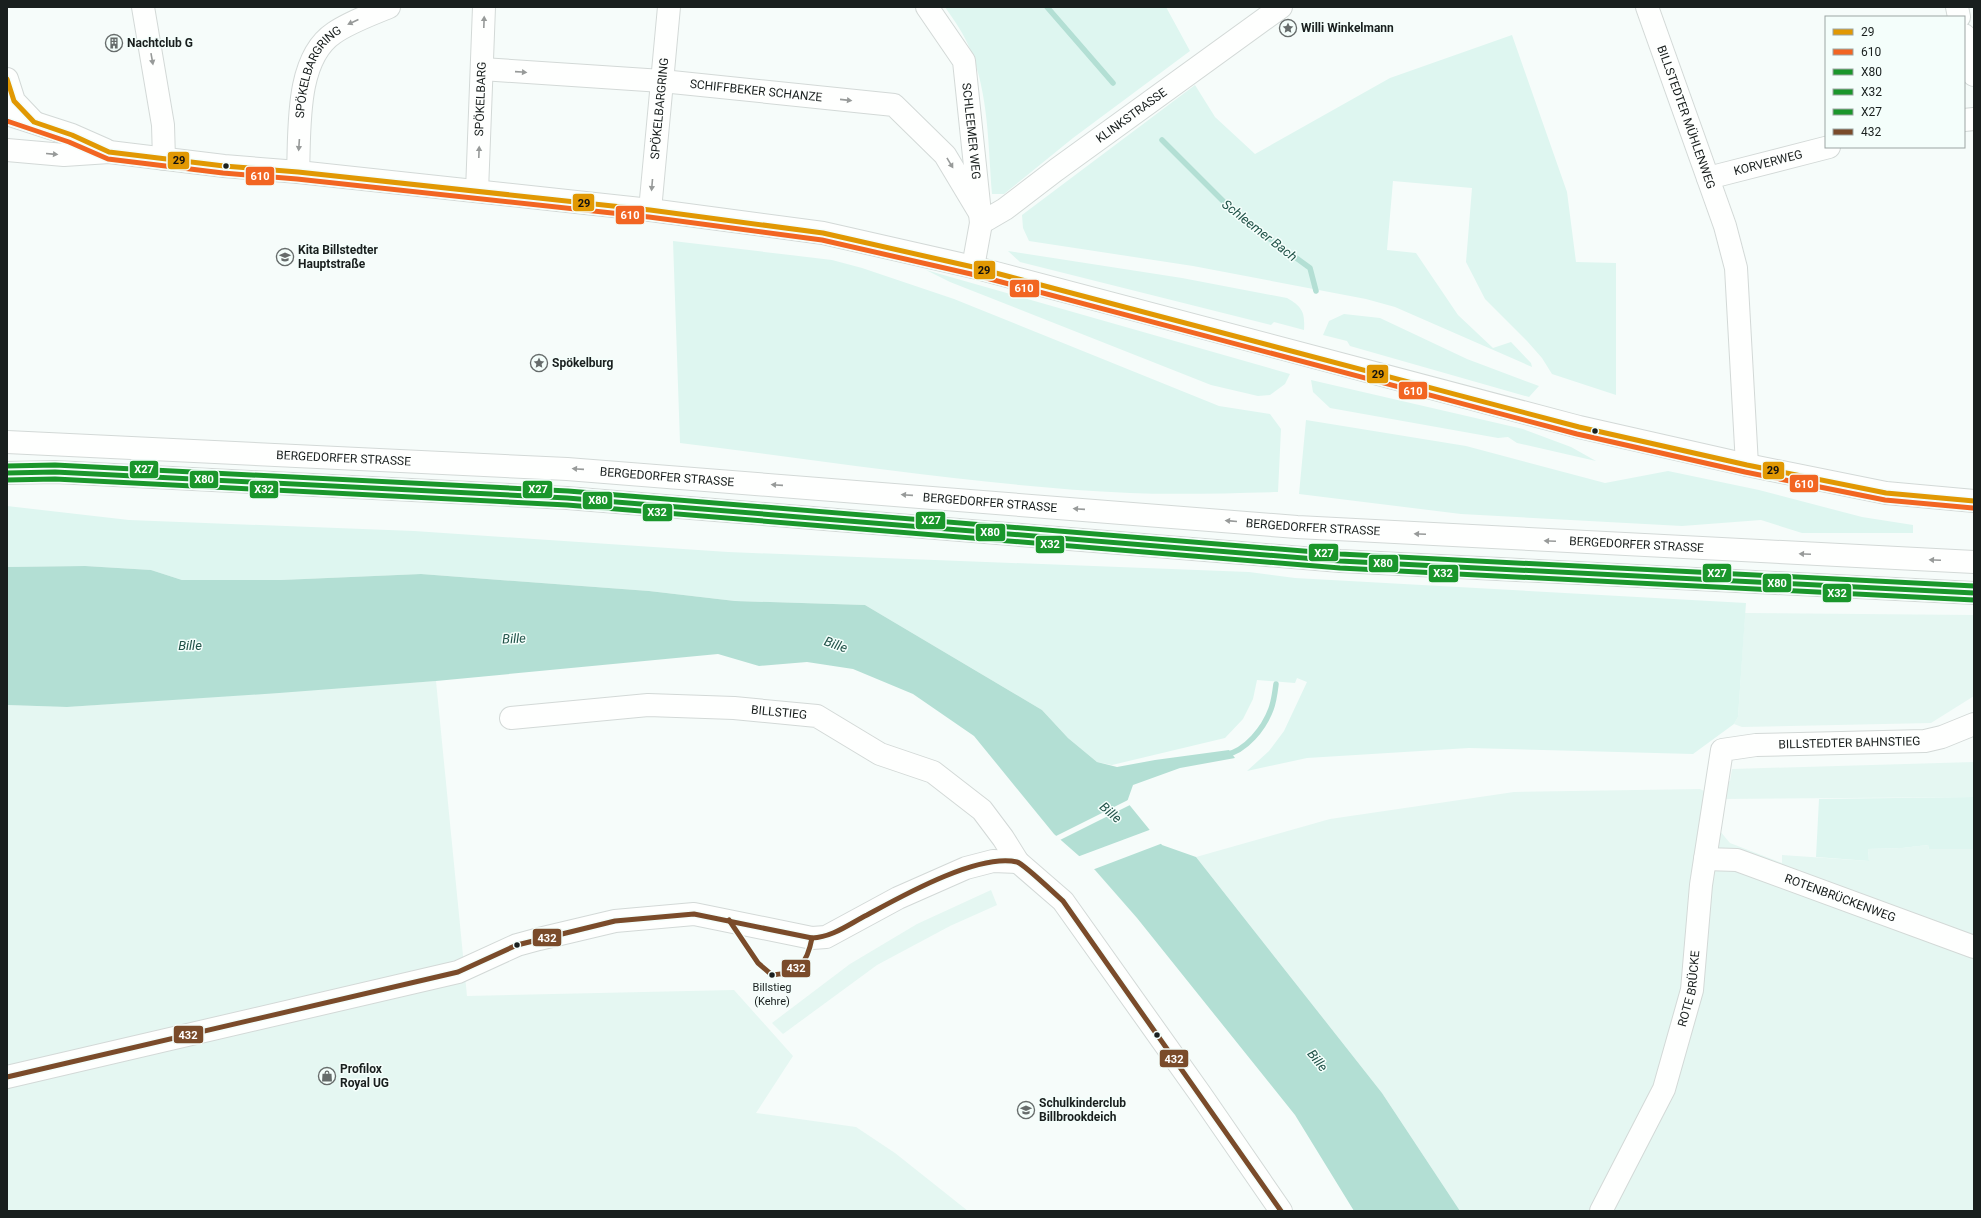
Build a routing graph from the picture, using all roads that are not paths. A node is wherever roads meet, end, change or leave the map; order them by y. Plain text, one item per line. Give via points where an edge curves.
1 (143, 7) edge
2 (389, 7) edge
3 (484, 7) edge
4 (669, 7) edge
5 (927, 7) edge
6 (1647, 7) edge
7 (1278, 8) edge
8 (1965, 39) edge
9 (482, 69) junction
10 (1974, 75) edge
11 (7, 79) edge
12 (662, 81) junction
13 (7, 114) edge
14 (34, 122) junction
15 (9, 148) edge
16 (1825, 148) edge
17 (109, 152) junction
18 (164, 159) junction
19 (298, 172) junction
20 (1708, 178) junction
21 (477, 191) junction
22 (650, 210) junction
23 (980, 216) junction
24 (973, 267) junction
25 (7, 442) edge
26 (1747, 465) junction
27 (7, 472) edge
28 (1974, 501) edge
29 (1974, 562) edge
30 (1974, 594) edge
31 (511, 718) dead end
32 (1974, 724) edge
33 (1722, 750) joint
34 (1705, 859) junction
35 (1018, 862) junction
36 (1974, 947) edge
37 (7, 1077) edge
38 (1281, 1211) edge
39 (1601, 1211) edge

1 -> 18 main road via 163,125
2 -> 19 main road, SPÖKELBARGRING via 349,24 332,34 318,47 303,82
9 -> 3 main road, SPÖKELBARG
4 - 12 main road, SPÖKELBARGRING
5 - 23 main road, SCHLEEMER WEG via 964,62
6 - 20 main road, BILLSTEDTER MÜHLENWEG
7 - 23 main road, KLINKSTRASSE via 1005,209
8 - 10 main road
9 -> 12 main road, SCHIFFBEKER SCHANZE
21 -> 9 main road, SPÖKELBARG
11 - 14 main road via 14,101
12 -> 22 main road, SPÖKELBARGRING
12 -> 23 main road, SCHIFFBEKER SCHANZE via 894,105 945,155
13 - 14 main road
14 - 17 main road via 72,135
15 -> 17 main road via 64,155
16 - 20 main road, KORVERWEG
17 - 18 main road
18 - 19 main road
19 - 21 main road
20 - 26 main road, BILLSTEDTER MÜHLENWEG via 1725,226 1738,277
21 - 22 main road
22 - 24 main road via 823,233
23 - 24 main road, SCHLEEMER WEG
24 - 26 main road via 1579,427
29 -> 25 main road, BERGEDORFER STRASSE via 1297,527 567,468
26 - 28 main road via 1886,493
27 - 30 main road via 55,472 567,498 1340,561
31 - 35 main road, BILLSTIEG via 648,705 734,708 817,716 880,754 934,772 982,810
32 - 33 main road, BILLSTEDTER BAHNSTIEG via 1925,741 1756,745
33 - 34 main road, ROTE BRÜCKE
34 - 36 main road, ROTENBRÜCKENWEG via 1737,860
34 - 39 main road, ROTE BRÜCKE via 1692,990 1664,1089
35 - 37 main road via 993,861 966,868 898,898 826,937 812,938 694,914 615,921 517,946 458,972
35 - 38 main road, BILLSTIEG via 1064,901

